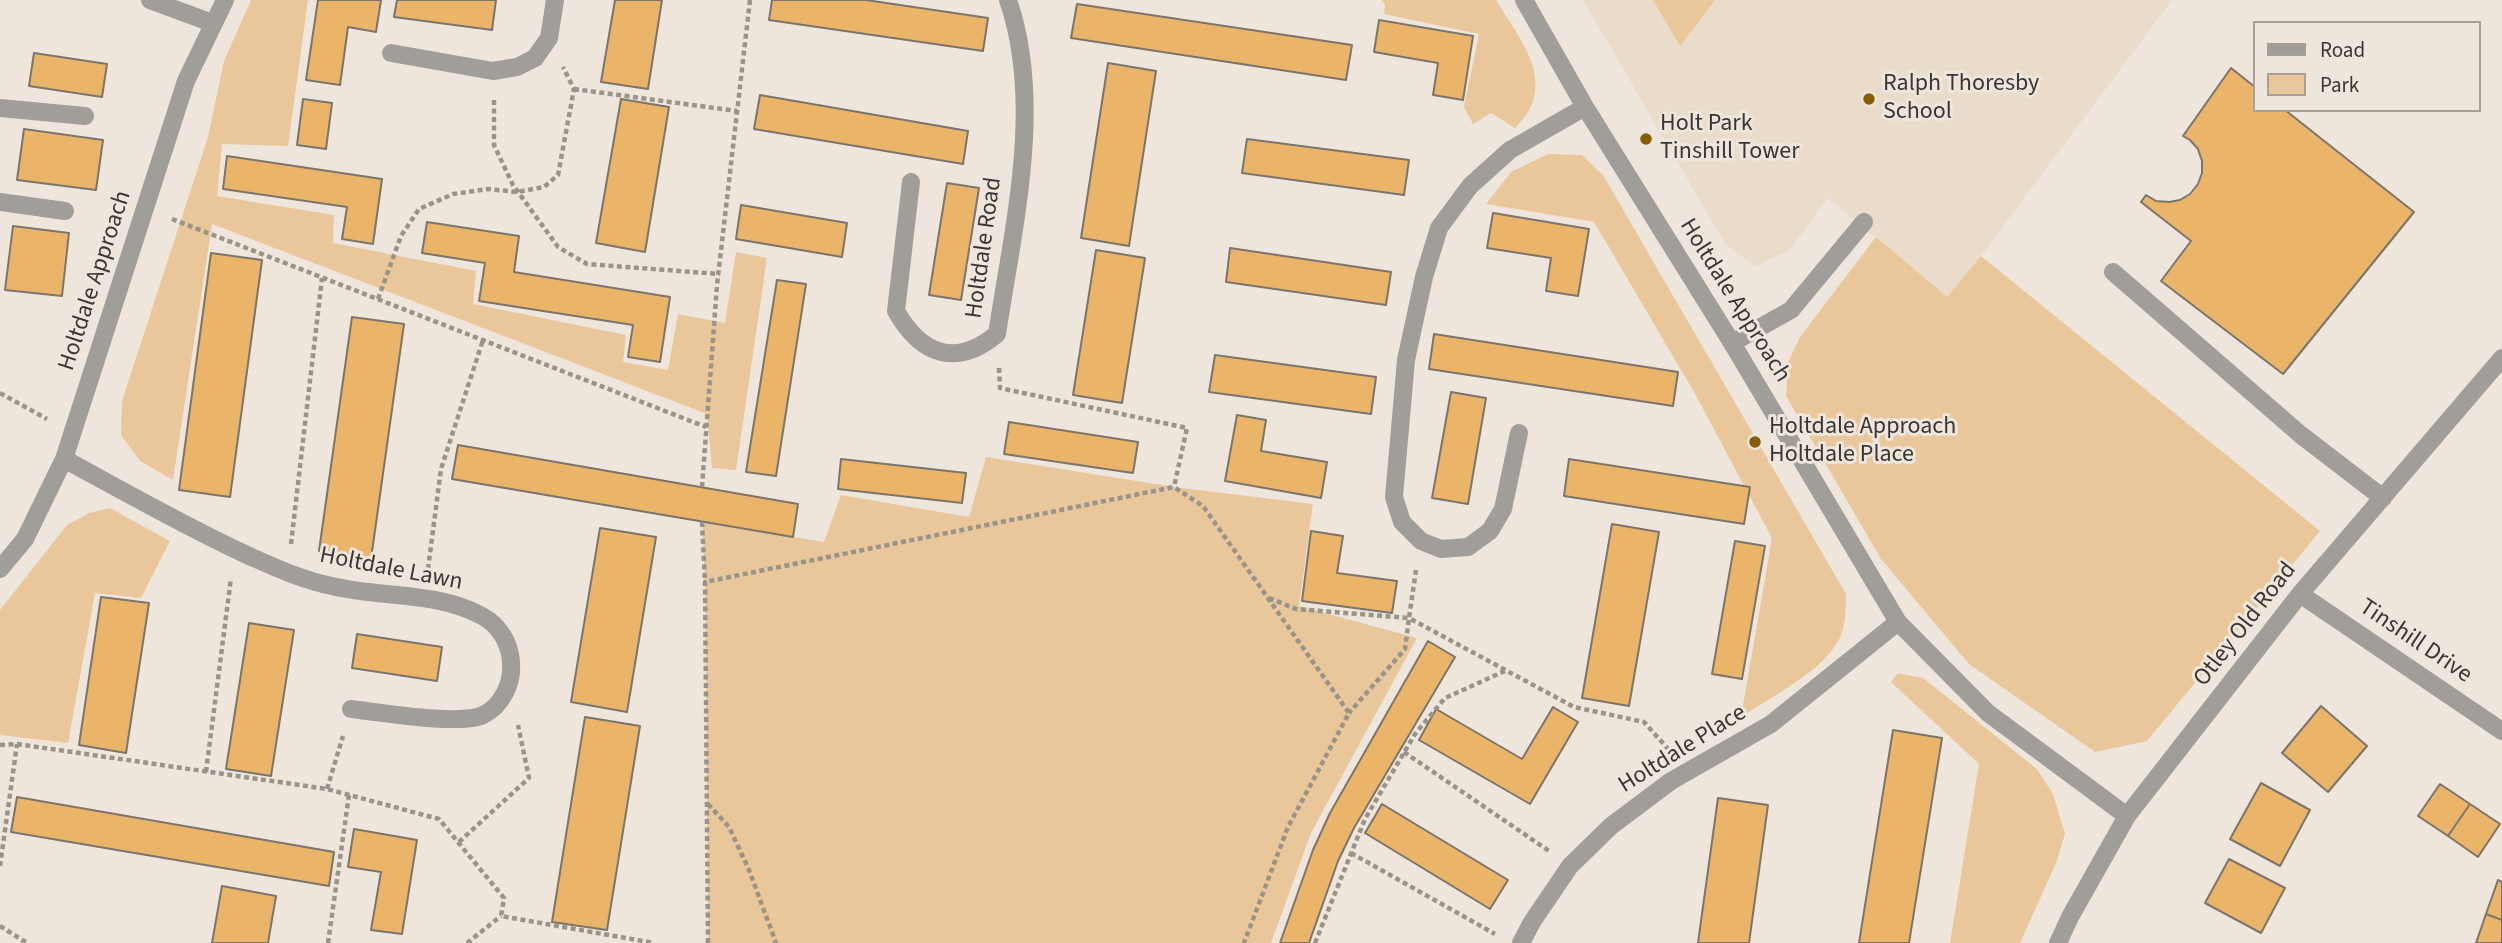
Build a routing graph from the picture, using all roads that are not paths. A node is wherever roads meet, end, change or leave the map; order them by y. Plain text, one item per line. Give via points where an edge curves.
1 (150, 0) edge
2 (225, 0) edge
3 (555, 0) edge
4 (1008, 0) edge
5 (1524, 0) edge
6 (212, 23) junction
7 (391, 53) dead end
8 (1585, 107) junction
9 (0, 108) edge
10 (85, 116) dead end
11 (911, 182) dead end
12 (0, 202) edge
13 (65, 211) dead end
14 (1864, 222) dead end
15 (2113, 272) dead end
16 (1732, 343) junction
17 (2502, 358) edge
18 (1519, 433) dead end
19 (64, 459) junction
20 (2383, 498) junction
21 (0, 569) edge
22 (2301, 594) junction
23 (1898, 622) junction
24 (351, 709) road end
25 (2502, 731) edge
26 (2127, 816) junction
27 (1521, 943) edge
28 (2058, 943) edge

1 - 6 street
2 - 6 street, Holtdale Approach
3 - 7 street via 549,38 535,58 517,67 493,71
4 - 11 street, Holtdale Road via 1025,78 1021,174 997,334 982,346 957,354 934,351 914,338 896,311
5 - 8 street, Holtdale Approach
6 - 19 street, Holtdale Approach via 186,81
8 - 16 street, Holtdale Approach
8 - 18 street via 1510,150 1470,186 1439,228 1406,360 1394,497 1402,522 1420,541 1441,549 1468,547 1490,531 1503,509
9 - 10 street
12 - 13 street
14 - 16 street via 1791,310
15 - 20 street via 2301,435
16 - 23 street, Holtdale Approach
17 - 20 street, Otley Old Road
19 - 21 street, Holtdale Approach via 25,539
19 - 24 street, Holtdale Lawn via 209,538 288,572 331,586 459,604 485,617 505,637 512,662 510,685 483,716 460,720
20 - 22 street, Otley Old Road
22 - 25 street, Tinshill Drive
22 - 26 street, Otley Old Road
23 - 26 street, Holtdale Approach via 1988,713
23 - 27 street, Holtdale Place via 1772,724 1671,781 1611,826 1570,866
26 - 28 street, Otley Old Road

